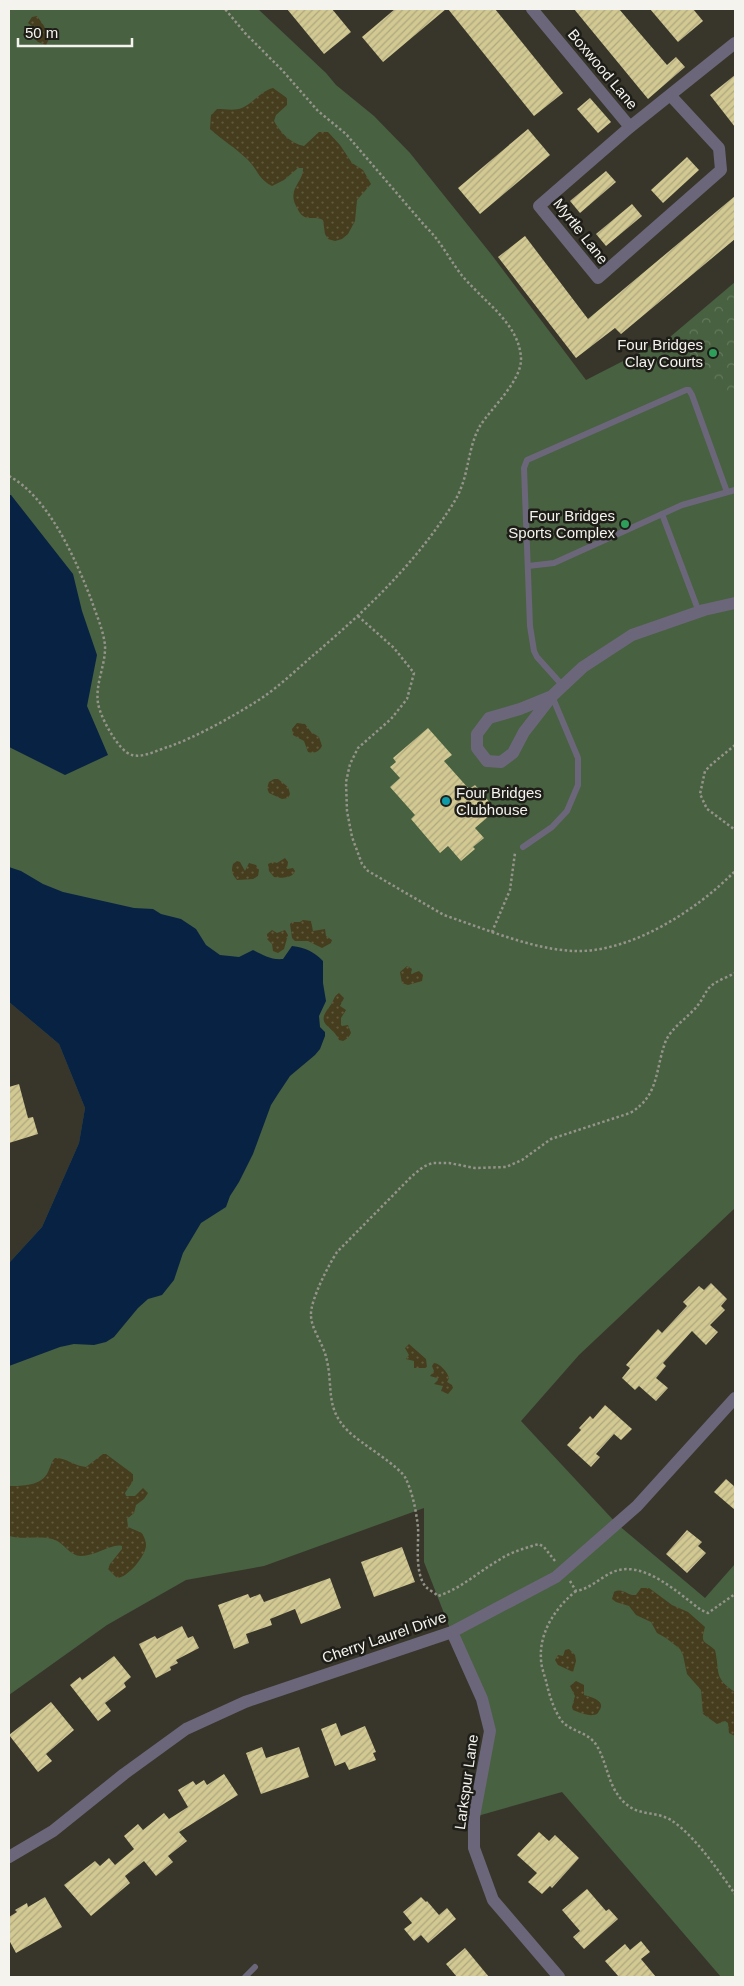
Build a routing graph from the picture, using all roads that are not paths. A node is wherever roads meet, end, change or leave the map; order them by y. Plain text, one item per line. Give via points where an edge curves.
1 (532, 9) edge
2 (735, 43) edge
3 (670, 95) junction
4 (630, 128) junction
5 (735, 490) edge
6 (727, 492) junction
7 (662, 514) junction
8 (528, 566) junction
9 (735, 603) edge
10 (700, 612) junction
11 (562, 686) junction
12 (552, 696) junction
13 (523, 847) road end
14 (735, 1398) edge
15 (452, 1632) junction
16 (9, 1857) edge
17 (255, 1967) dead end
18 (244, 1977) edge
19 (559, 1977) edge

1 - 4 street, Boxwood Lane
2 - 3 street, Myrtle Lane
3 - 4 street, Myrtle Lane
3 - 4 street, Myrtle Lane via 719,148 721,170 598,278 539,206
5 - 6 lane
6 - 7 lane
6 - 8 lane via 692,395 686,390 527,460 524,468
7 - 8 lane via 554,563
7 - 10 lane
8 - 11 lane via 534,651
9 - 10 street
10 - 11 street via 632,635 583,667
11 - 12 street
12 - 12 street via 524,732 513,753 501,762 487,761 476,748 477,734 489,718
12 - 13 lane via 578,758 578,785 567,811 552,827
14 - 15 street, Cherry Laurel Drive via 637,1506 563,1572
15 - 16 street, Cherry Laurel Drive via 245,1702 186,1729 53,1831
15 - 19 street, Larkspur Lane via 482,1699 490,1731 474,1817 474,1848 493,1900
17 - 18 lane

